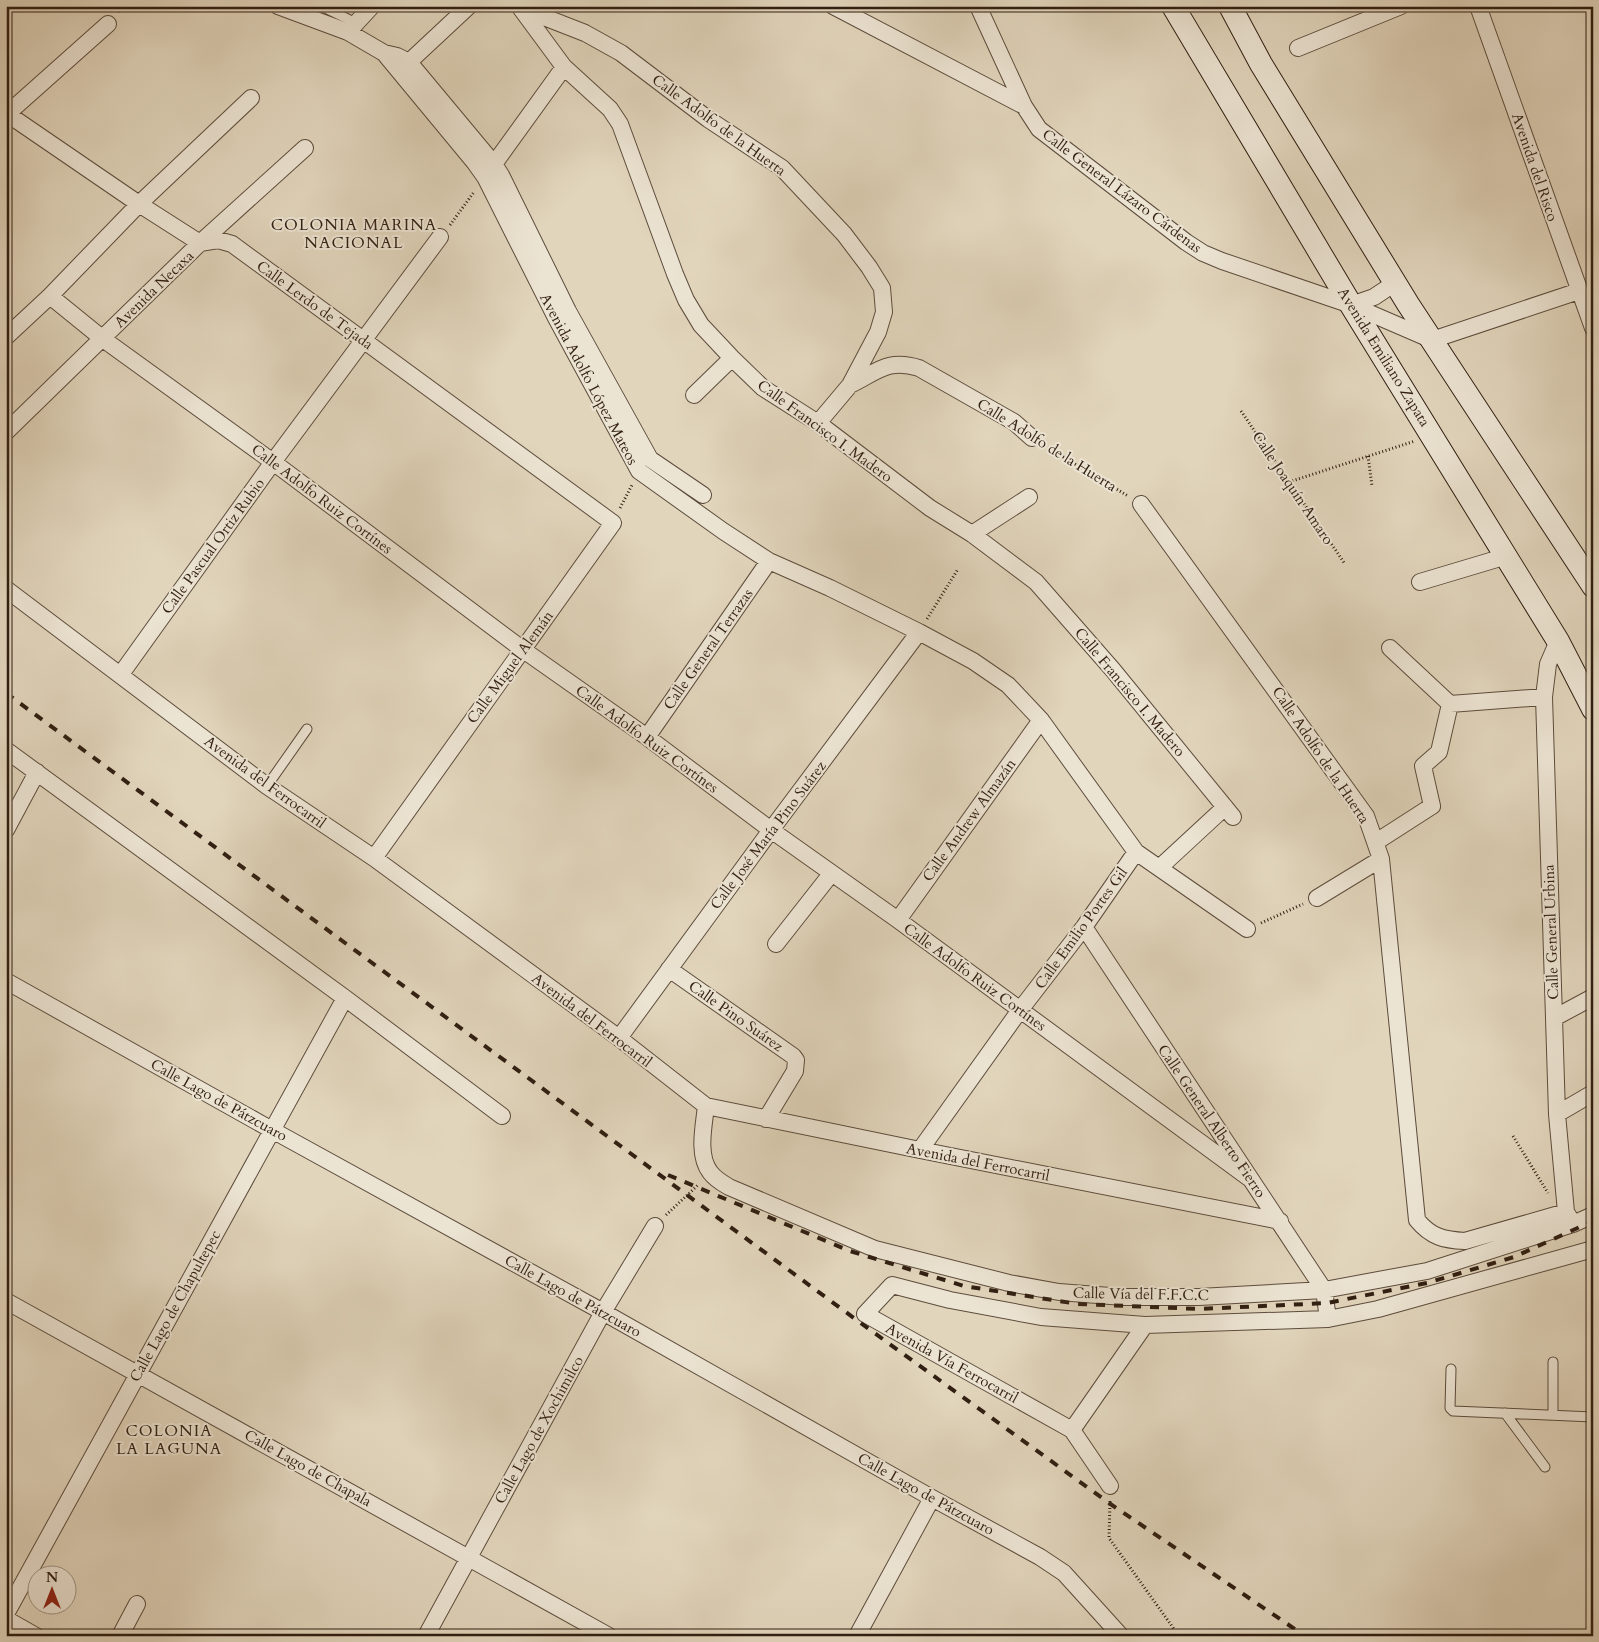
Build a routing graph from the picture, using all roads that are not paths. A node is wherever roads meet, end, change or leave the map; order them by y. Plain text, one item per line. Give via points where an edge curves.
1 (278, 6) edge
2 (321, 6) edge
3 (372, 6) edge
4 (469, 6) edge
5 (547, 6) edge
6 (833, 6) edge
7 (978, 6) edge
8 (1173, 6) edge
9 (1230, 6) edge
10 (1401, 6) edge
11 (1478, 6) edge
12 (520, 7) edge
13 (108, 24) dead end
14 (352, 27) junction
15 (1298, 48) dead end
16 (384, 53) junction
17 (408, 62) junction
18 (564, 66) junction
19 (692, 96) dead end
20 (252, 98) dead end
21 (1024, 106) junction
22 (7, 113) edge
23 (305, 148) dead end
24 (490, 171) junction
25 (139, 204) junction
26 (440, 237) road end
27 (200, 243) junction
28 (1395, 283) junction
29 (1579, 290) junction
30 (50, 296) junction
31 (1351, 305) junction
32 (1593, 328) edge
33 (6, 337) edge
34 (103, 339) junction
35 (362, 340) junction
36 (1432, 340) junction
37 (732, 358) junction
38 (850, 385) junction
39 (694, 395) dead end
40 (818, 423) junction
41 (6, 432) edge
42 (1032, 438) road end
43 (273, 462) junction
44 (703, 495) dead end
45 (1029, 498) dead end
46 (1140, 504) road end
47 (613, 523) joint
48 (972, 534) junction
49 (1507, 556) junction
50 (769, 561) junction
51 (1420, 582) dead end
52 (1593, 586) edge
53 (6, 589) edge
54 (919, 632) junction
55 (1558, 641) junction
56 (1390, 648) dead end
57 (522, 649) junction
58 (121, 674) junction
59 (1544, 697) junction
60 (1450, 704) junction
61 (1593, 709) edge
62 (1041, 720) junction
63 (307, 729) dead end
64 (646, 737) junction
65 (6, 750) edge
66 (37, 772) junction
67 (267, 786) junction
68 (6, 830) edge
69 (771, 830) junction
70 (1376, 842) junction
71 (1136, 852) junction
72 (374, 858) junction
73 (1381, 859) junction
74 (1159, 868) junction
75 (831, 874) junction
76 (1317, 898) road end
77 (898, 920) junction
78 (1084, 927) junction
79 (1247, 929) road end
80 (776, 944) dead end
81 (669, 969) junction
82 (6, 981) edge
83 (1593, 997) edge
84 (345, 998) junction
85 (1020, 1010) junction
86 (1554, 1018) junction
87 (619, 1038) junction
88 (1593, 1093) edge
89 (706, 1106) junction
90 (1557, 1114) junction
91 (502, 1116) dead end
92 (766, 1119) junction
93 (272, 1130) junction
94 (920, 1150) junction
95 (1249, 1178) junction
96 (1593, 1215) edge
97 (1567, 1216) junction
98 (1280, 1221) junction
99 (655, 1226) road end
100 (1593, 1249) edge
101 (892, 1285) joint
102 (1324, 1290) junction
103 (6, 1301) edge
104 (603, 1312) junction
105 (1328, 1319) junction
106 (1145, 1325) junction
107 (1553, 1362) dead end
108 (1451, 1369) dead end
109 (138, 1374) junction
110 (1505, 1413) junction
111 (1553, 1415) junction
112 (1593, 1417) edge
113 (1072, 1430) junction
114 (1545, 1466) dead end
115 (1110, 1486) road end
116 (932, 1498) junction
117 (469, 1557) junction
118 (137, 1604) dead end
119 (6, 1614) edge
120 (6, 1619) edge
121 (36, 1636) edge
122 (120, 1636) edge
123 (426, 1636) edge
124 (609, 1636) edge
125 (857, 1636) edge
126 (1121, 1636) edge

1 - 14 street, Avenida Adolfo López Mateos
2 - 14 lane
3 - 14 street
4 - 17 street
5 - 19 street via 587,24
6 - 21 street, Calle General Lázaro Cárdenas
7 - 21 street
8 - 31 main road, Avenida Emiliano Zapata
9 - 28 main road via 1261,64
10 - 15 street
11 - 29 street, Avenida del Risco
12 - 18 street, Calle Francisco I. Madero
12 - 38 street, Calle Adolfo de la Huerta via 585,33 621,53 708,119 782,168 844,234 882,288 884,312 878,332
13 - 22 street
14 - 16 street, Avenida Adolfo López Mateos
16 - 17 street
16 - 24 street, Avenida Adolfo López Mateos
17 - 24 street
18 - 24 street
18 - 37 street, Calle Francisco I. Madero via 610,109 620,124 686,300 701,325
20 - 25 street
21 - 31 street, Calle General Lázaro Cárdenas via 1039,129 1203,253
22 - 25 street
23 - 27 street, Avenida Necaxa
24 - 44 street via 650,459
24 - 50 street, Avenida Adolfo López Mateos via 556,318 639,471
25 - 27 street
25 - 30 street
26 - 35 street, Calle Pascual Ortiz Rubio
27 - 34 street, Avenida Necaxa
27 - 35 street, Calle Lerdo de Tejada via 218,240 232,244
28 - 31 street via 1374,297
28 - 36 main road
29 - 32 street, Avenida del Risco
29 - 36 street
30 - 33 street
30 - 34 street, Calle Adolfo Ruiz Cortínes
31 - 36 street, Calle General Lázaro Cárdenas
31 - 49 main road, Avenida Emiliano Zapata
34 - 41 street, Avenida Necaxa
34 - 43 street, Calle Adolfo Ruiz Cortínes
35 - 43 street, Calle Pascual Ortiz Rubio
35 - 47 street, Calle Lerdo de Tejada
36 - 52 main road
37 - 39 street
37 - 40 street, Calle Francisco I. Madero via 763,388
38 - 40 street
38 - 42 street, Calle Adolfo de la Huerta via 886,366 908,364 1014,422
40 - 48 street, Calle Francisco I. Madero via 930,508
43 - 57 street, Calle Adolfo Ruiz Cortínes
43 - 58 street, Calle Pascual Ortiz Rubio
45 - 48 street
46 - 70 street, Calle Adolfo de la Huerta via 1366,816
47 - 57 street, Calle Miguel Alemán
48 - 74 street, Calle Francisco I. Madero via 1036,582 1229,812
49 - 51 street
49 - 55 main road, Avenida Emiliano Zapata
50 - 54 street, Avenida Adolfo López Mateos
50 - 64 street, Calle General Terrazas
53 - 58 street, Avenida del Ferrocarril
54 - 62 street, Avenida Adolfo López Mateos via 1008,684
54 - 69 street, Calle José María Pino Suárez
55 - 59 street, Calle General Urbina via 1548,664
55 - 61 main road, Avenida Emiliano Zapata
56 - 60 street
57 - 64 street, Calle Adolfo Ruiz Cortínes
57 - 72 street, Calle Miguel Alemán
58 - 67 street, Avenida del Ferrocarril
59 - 60 street
59 - 86 street, Calle General Urbina
60 - 70 street via 1439,752 1423,766 1432,806
62 - 71 street, Avenida Adolfo López Mateos
62 - 77 street, Calle Andrew Almazán
63 - 67 lane
64 - 69 street, Calle Adolfo Ruiz Cortínes
65 - 66 street
66 - 68 street
66 - 84 street
67 - 72 street, Avenida del Ferrocarril
69 - 75 street, Calle Adolfo Ruiz Cortínes
69 - 81 street, Calle José María Pino Suárez
70 - 73 street, Calle Adolfo de la Huerta
71 - 74 street, Avenida Adolfo López Mateos
71 - 78 street, Calle Emilio Portes Gil
72 - 87 street, Avenida del Ferrocarril
73 - 76 street
73 - 97 street, Calle Adolfo de la Huerta via 1417,1220 1438,1237 1465,1241
74 - 79 street, Avenida Adolfo López Mateos
75 - 77 street, Calle Adolfo Ruiz Cortínes
75 - 80 street
77 - 85 street, Calle Adolfo Ruiz Cortínes
78 - 85 street, Calle Emilio Portes Gil
78 - 95 street, Calle General Alberto Fierro
81 - 87 street, Calle José María Pino Suárez
81 - 92 street, Calle Pino Suárez via 796,1060 795,1071
82 - 93 street, Calle Lago de Pátzcuaro
83 - 86 street
84 - 91 street
84 - 93 street, Calle Lago de Chapultepec
85 - 94 street, Calle Emilio Portes Gil
85 - 95 street, Calle Adolfo Ruiz Cortínes
86 - 90 street, Calle General Urbina
87 - 89 street, Avenida del Ferrocarril
88 - 90 street
89 - 92 street, Avenida del Ferrocarril
89 - 102 street, Calle Vía del F.F.C.C via 703,1156 710,1173 729,1187 875,1249 1009,1283 1059,1292 1123,1297 1198,1297
90 - 97 street, Calle General Urbina
92 - 94 street, Avenida del Ferrocarril
93 - 104 street, Calle Lago de Pátzcuaro
93 - 109 street, Calle Lago de Chapultepec
94 - 98 street, Avenida del Ferrocarril
95 - 98 street, Calle General Alberto Fierro
96 - 97 street, Calle Vía del F.F.C.C
97 - 102 street, Calle Vía del F.F.C.C via 1427,1271
98 - 102 street, Calle General Alberto Fierro
99 - 104 street, Calle Lago de Xochimilco
100 - 105 street, Calle Vía del F.F.C.C via 1378,1309
101 - 106 street, Calle Vía del F.F.C.C via 1041,1317
101 - 113 street, Avenida Vía Ferrocarril via 866,1314
102 - 105 street, Calle General Alberto Fierro
103 - 109 street, Calle Lago de Chapala
104 - 116 street, Calle Lago de Pátzcuaro
104 - 117 street, Calle Lago de Xochimilco
105 - 106 street, Calle Vía del F.F.C.C
106 - 113 street
107 - 111 lane
108 - 110 lane via 1450,1408 1453,1411
109 - 117 street, Calle Lago de Chapala
109 - 119 street, Calle Lago de Chapultepec
110 - 111 lane
110 - 114 lane
111 - 112 lane
113 - 115 street
116 - 125 street
116 - 126 street, Calle Lago de Pátzcuaro via 1064,1573
117 - 123 street, Calle Lago de Xochimilco
117 - 124 street, Calle Lago de Chapala
118 - 122 street
120 - 121 street

